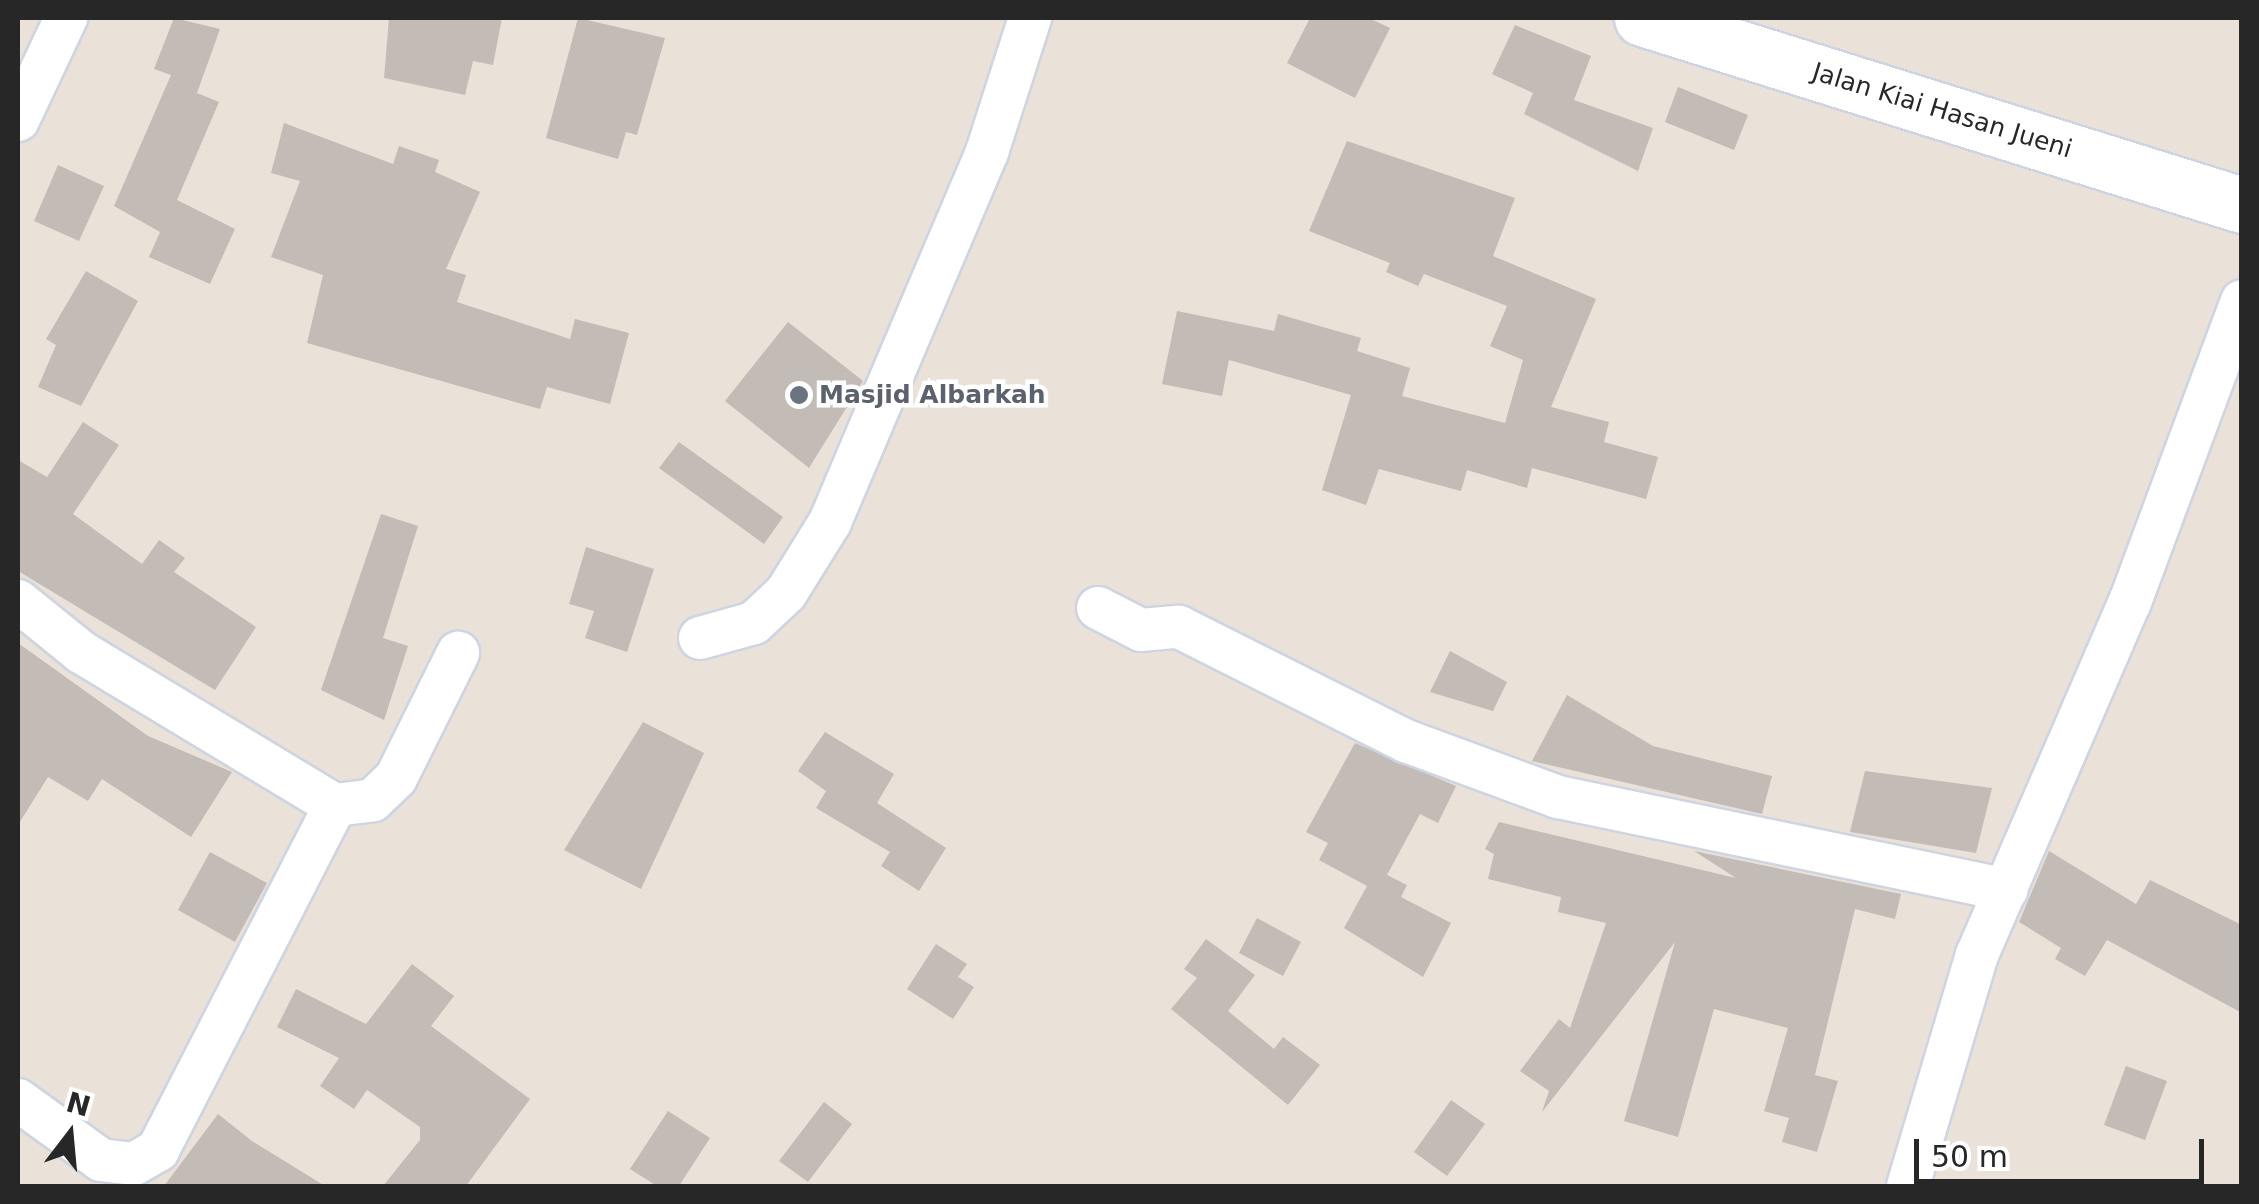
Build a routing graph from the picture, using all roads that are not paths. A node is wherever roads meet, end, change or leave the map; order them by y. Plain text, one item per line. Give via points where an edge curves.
1 (66, 18) edge
2 (1030, 18) edge
3 (1642, 18) edge
4 (18, 120) edge
5 (2242, 205) edge
6 (2242, 301) edge
7 (18, 601) edge
8 (1098, 608) dead end
9 (700, 638) dead end
10 (458, 653) dead end
11 (335, 805) junction
12 (2006, 890) junction
13 (18, 1100) edge
14 (1908, 1186) edge

1 - 4 street
2 - 9 street via 986,152 830,522 786,592 754,623
3 - 5 street, Jalan Kiai Hasan Jueni
6 - 12 street via 2144,567
7 - 11 street via 81,652
8 - 12 street via 1140,630 1179,627 1406,741 1558,797
10 - 11 street via 396,778 373,800
11 - 13 street via 158,1150 134,1164 101,1160
12 - 14 street via 1960,1001

